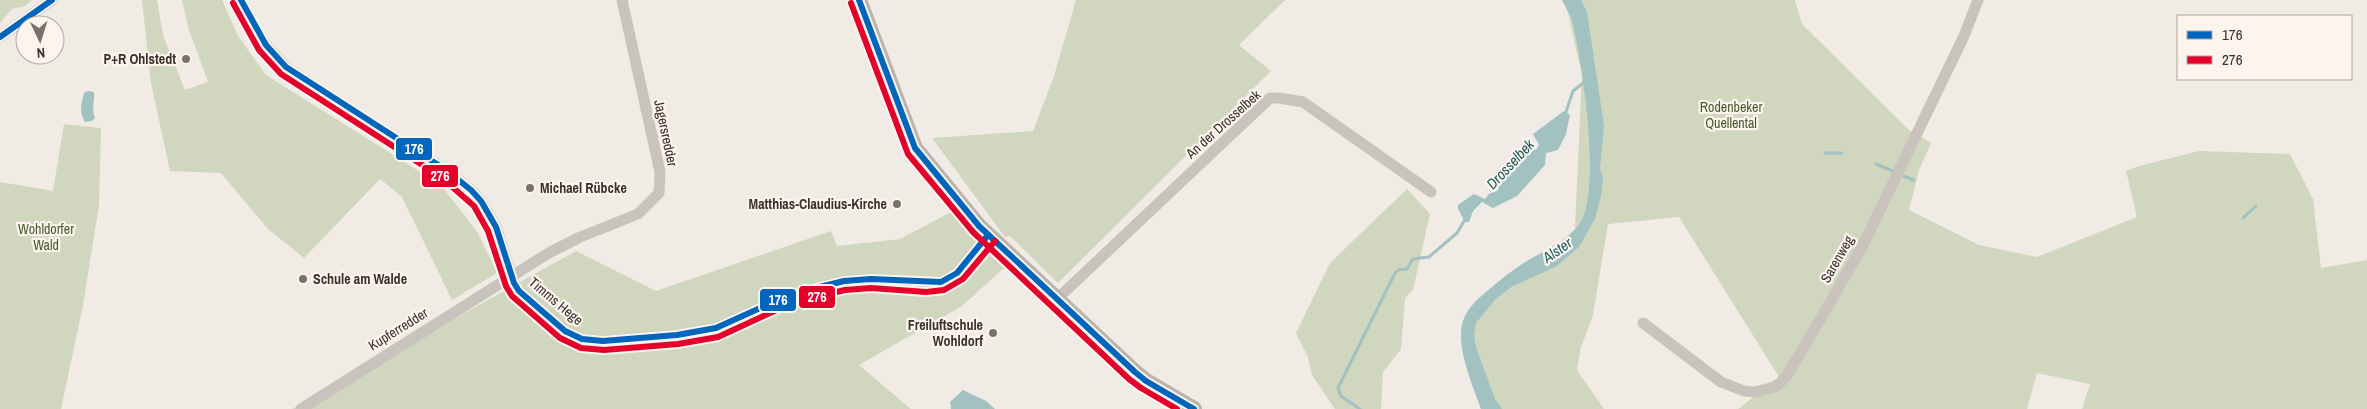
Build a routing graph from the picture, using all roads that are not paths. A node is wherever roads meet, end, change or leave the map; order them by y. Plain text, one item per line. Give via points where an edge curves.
1 (52, 0) edge
2 (241, 0) edge
3 (622, 0) edge
4 (859, 0) edge
5 (1978, 0) edge
6 (0, 37) edge
7 (1430, 192) dead end
8 (988, 235) junction
9 (511, 275) junction
10 (1057, 299) junction
11 (1643, 323) dead end
12 (1186, 407) edge
13 (301, 409) edge

1 - 6 street
2 - 9 street, Timms Hege via 266,46 286,67 446,170 471,190 496,228
3 - 9 street, Jagersredder via 660,172 659,193 638,214 578,238
4 - 8 street via 915,148
5 - 11 street, Sarenweg via 1964,36 1862,247 1787,375 1774,387 1744,391 1721,382
7 - 10 street, An der Drosselbek via 1303,102 1270,98
8 - 9 street, Timms Hege via 957,273 941,282 844,281 791,294 706,331 618,340 592,341 573,336 525,298
8 - 10 street
9 - 13 street, Kupferredder
10 - 12 street via 1135,372

